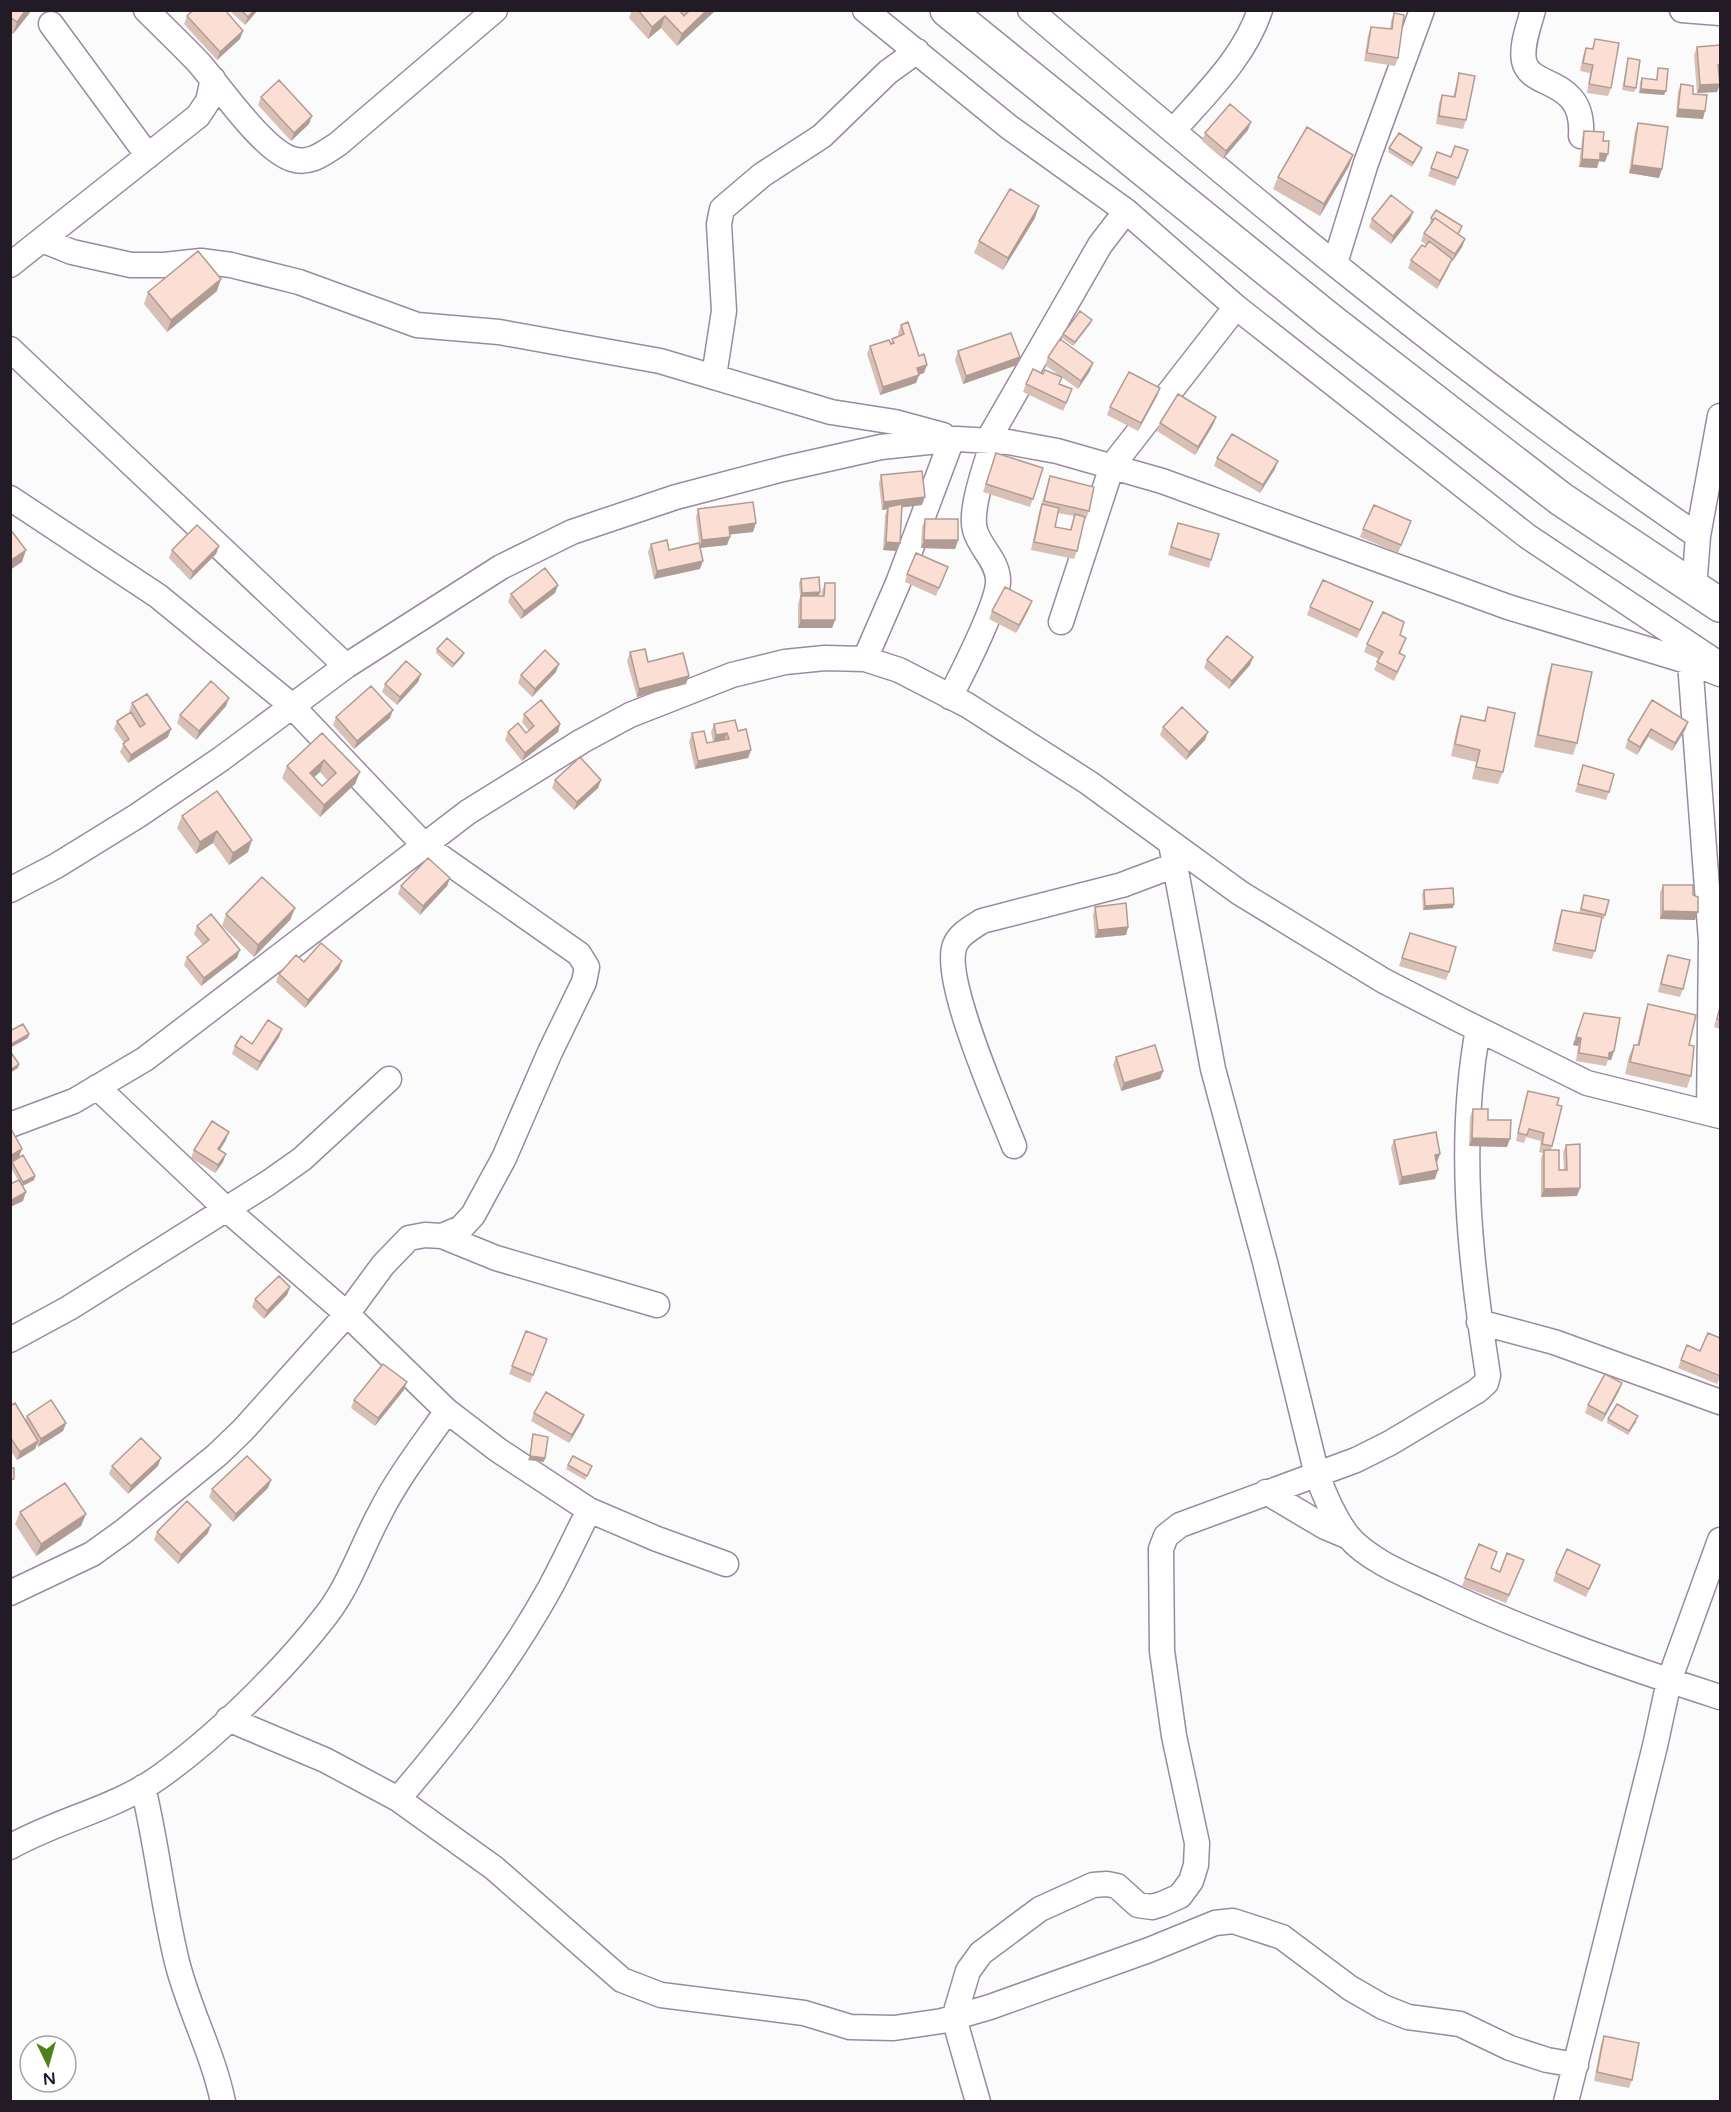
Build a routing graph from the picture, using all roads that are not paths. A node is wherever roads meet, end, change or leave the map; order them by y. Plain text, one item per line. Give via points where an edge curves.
1 (147, 10) edge
2 (495, 10) edge
3 (866, 10) edge
4 (947, 10) edge
5 (1030, 10) edge
6 (1260, 10) edge
7 (1422, 10) edge
8 (1533, 10) edge
9 (1682, 10) edge
10 (1720, 13) edge
11 (51, 24) dead end
12 (917, 51) junction
13 (213, 79) junction
14 (198, 116) junction
15 (246, 118) junction
16 (1174, 130) junction
17 (1581, 136) edge
18 (148, 156) junction
19 (1126, 211) junction
20 (42, 240) junction
21 (1335, 263) junction
22 (10, 265) edge
23 (1236, 307) junction
24 (10, 349) edge
25 (714, 376) junction
26 (1720, 416) edge
27 (954, 439) junction
28 (991, 441) junction
29 (1112, 466) junction
30 (10, 498) edge
31 (1698, 536) junction
32 (1707, 597) edge
33 (1061, 622) dead end
34 (865, 659) junction
35 (1690, 662) junction
36 (1720, 665) edge
37 (346, 666) junction
38 (1720, 674) edge
39 (950, 697) junction
40 (291, 705) junction
41 (425, 846) junction
42 (1173, 854) junction
43 (10, 890) edge
44 (1716, 942) edge
45 (1478, 1029) junction
46 (389, 1079) dead end
47 (97, 1087) junction
48 (1715, 1114) edge
49 (10, 1125) edge
50 (1014, 1146) dead end
51 (225, 1208) junction
52 (442, 1236) junction
53 (657, 1305) dead end
54 (347, 1314) junction
55 (1479, 1322) junction
56 (10, 1340) edge
57 (1720, 1402) edge
58 (447, 1411) junction
59 (1317, 1475) junction
60 (1266, 1492) junction
61 (590, 1510) junction
62 (1349, 1537) junction
63 (1720, 1540) edge
64 (726, 1564) dead end
65 (10, 1593) edge
66 (1669, 1681) junction
67 (1720, 1697) edge
68 (228, 1719) junction
69 (143, 1787) junction
70 (398, 1799) junction
71 (10, 1847) edge
72 (954, 2018) junction
73 (1576, 2065) junction
74 (223, 2102) edge
75 (978, 2102) edge
76 (1566, 2102) edge

1 - 13 street
2 - 15 street via 316,159 291,159 273,148
3 - 12 street
4 - 32 main road via 1331,321 1561,499
5 - 16 street
6 - 16 street via 1253,32 1234,62
7 - 21 street via 1366,163
8 - 17 street via 1524,62 1528,70 1569,94 1581,123
9 - 10 street
11 - 18 street
12 - 19 street via 1009,127
12 - 25 street via 888,72 822,136 762,175 722,209 719,224 724,296
13 - 14 street via 208,101
13 - 15 street
14 - 15 street via 226,111
14 - 18 street
16 - 21 street
18 - 20 street
19 - 23 street
19 - 28 street via 1100,245
20 - 22 street
20 - 25 street via 72,252 131,265 201,261 231,265 299,282 417,325 577,344
21 - 31 street via 1586,459
23 - 29 street
23 - 36 street via 1527,536
24 - 37 street
25 - 27 street via 831,412 895,422
26 - 31 street
27 - 28 street
27 - 34 street
27 - 37 street via 881,447 783,469 676,497 572,532 501,567
28 - 29 street via 1057,451
28 - 39 street via 974,520 979,540 996,566 998,589
29 - 33 street
29 - 35 street via 1508,607
30 - 40 street via 158,597
31 - 32 street
34 - 39 street via 899,670
34 - 41 street via 785,662 732,675 630,715 525,775
35 - 38 street
35 - 44 street
37 - 40 street
39 - 42 street via 1089,783
40 - 41 street
40 - 43 street via 137,816
41 - 47 street via 161,1047
41 - 52 street via 579,954 587,968 584,982 482,1201 461,1228
42 - 45 street via 1384,981
42 - 50 street via 1122,885 982,921 965,932 955,945 952,964 978,1058
42 - 59 street via 1213,1070
44 - 48 street
45 - 48 street via 1587,1083
45 - 55 street via 1467,1137
46 - 51 street via 302,1159
47 - 49 street via 74,1101
47 - 51 street
51 - 54 street
51 - 56 street via 69,1308
52 - 53 street via 496,1258
52 - 54 street via 409,1238 383,1265
54 - 58 street
54 - 65 street via 217,1455 92,1554
55 - 57 street via 1554,1342
55 - 59 street via 1486,1383 1390,1443
58 - 61 street via 498,1450
58 - 68 street via 381,1510 328,1613
59 - 60 street
59 - 62 street via 1330,1507
60 - 62 street
60 - 72 street via 1180,1525 1166,1536 1161,1549 1162,1651 1174,1736 1197,1843 1191,1881 1180,1896 1152,1907 1138,1905 1117,1886 1107,1884 1093,1885 1040,1909 981,1953 968,1971
61 - 64 street
61 - 70 street via 550,1588 502,1665 450,1739
62 - 66 street via 1410,1577 1506,1622
63 - 66 street
66 - 67 street
66 - 73 street
68 - 69 street
68 - 70 street via 324,1760
69 - 71 street
69 - 74 street via 177,1963 190,2007 210,2051
70 - 72 street via 494,1868 622,1980 661,1995 804,2013 850,2027 894,2028
72 - 73 street via 1215,1923 1233,1921 1282,1937 1350,1988 1383,2007 1408,2017 1460,2024 1510,2048
72 - 75 street
73 - 76 street

